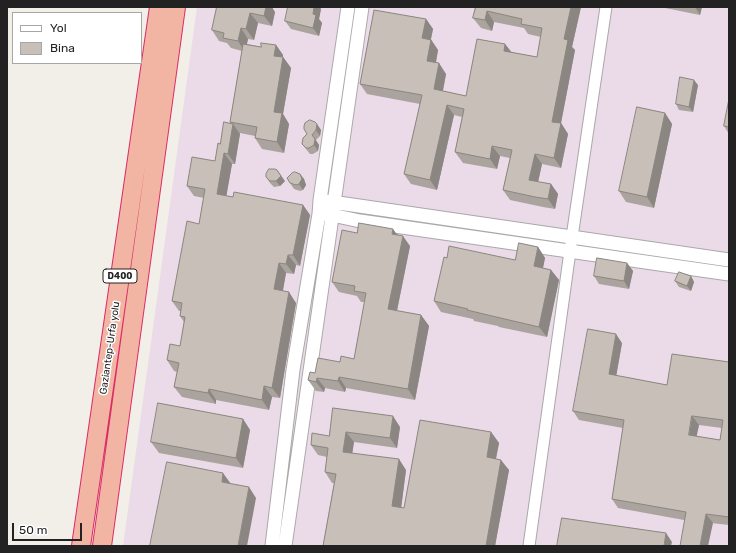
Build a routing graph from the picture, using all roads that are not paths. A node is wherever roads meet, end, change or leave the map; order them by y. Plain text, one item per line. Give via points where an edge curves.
1 (159, 7) edge
2 (176, 7) edge
3 (348, 7) edge
4 (362, 7) edge
5 (606, 7) edge
6 (320, 200) junction
7 (333, 209) junction
8 (319, 214) junction
9 (572, 237) junction
10 (571, 251) junction
11 (729, 260) edge
12 (729, 274) edge
13 (81, 546) edge
14 (102, 546) edge
15 (272, 546) edge
16 (285, 546) edge
17 (529, 546) edge

1 - 13 highway, Gaziantep-Urfa yolu / D400
2 - 14 highway, Gaziantep-Urfa yolu / D400
3 - 6 street
4 - 7 street
5 - 9 street
6 - 7 street
6 - 8 street
7 - 8 street
7 - 9 street
7 - 10 street via 360,221
7 - 16 street
8 - 15 street via 293,370
9 - 10 street
9 - 11 street
10 - 12 street
10 - 17 street

